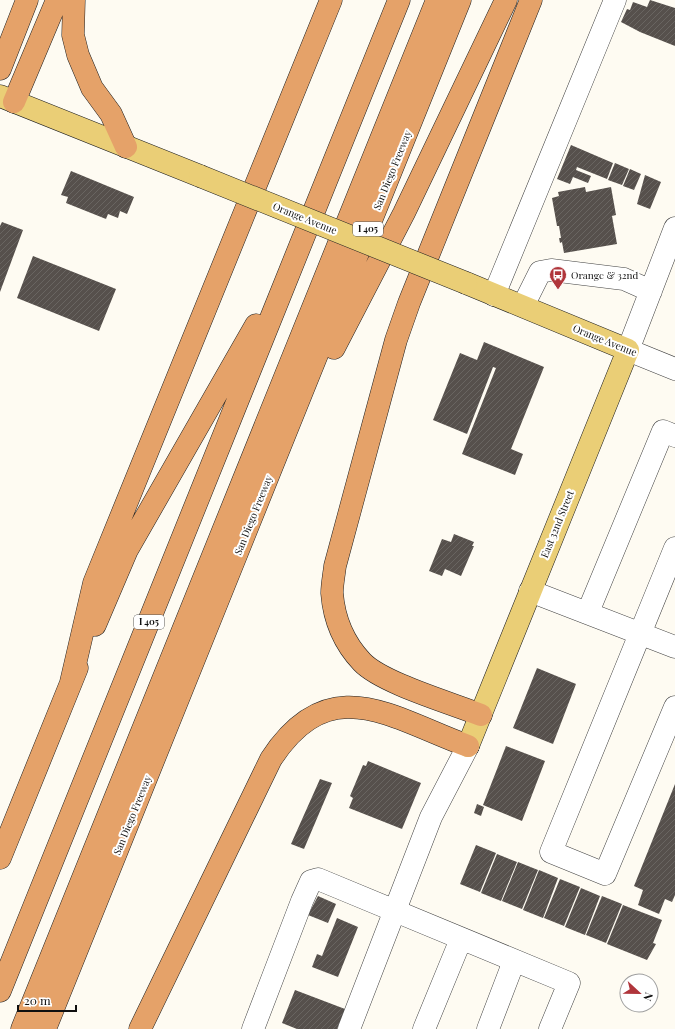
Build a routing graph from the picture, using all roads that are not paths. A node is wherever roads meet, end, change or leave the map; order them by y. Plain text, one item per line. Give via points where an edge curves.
1 (57, 0) edge
2 (74, 0) edge
3 (331, 0) edge
4 (399, 0) edge
5 (421, 0) edge
6 (437, 0) edge
7 (460, 0) edge
8 (506, 0) edge
9 (530, 0) edge
10 (615, 0) edge
11 (25, 3) edge
12 (0, 27) edge
13 (0, 69) edge
14 (7, 99) edge
15 (126, 147) junction
16 (675, 228) edge
17 (297, 252) junction
18 (651, 291) junction
19 (494, 295) junction
20 (523, 306) junction
21 (628, 350) junction
22 (675, 369) edge
23 (675, 436) edge
24 (277, 457) junction
25 (675, 548) edge
26 (530, 591) junction
27 (588, 612) junction
28 (640, 634) junction
29 (675, 647) edge
30 (71, 682) junction
31 (675, 707) edge
32 (481, 715) junction
33 (468, 746) junction
34 (0, 858) edge
35 (394, 912) junction
36 (461, 939) junction
37 (514, 961) junction
38 (0, 991) edge
39 (260, 1027) edge
40 (7, 1029) edge
41 (22, 1029) edge
42 (45, 1029) edge
43 (140, 1029) edge
44 (349, 1029) edge
45 (424, 1029) edge
46 (488, 1029) edge
47 (550, 1029) edge

1 - 14 highway
2 - 15 highway via 73,35 78,55 92,88 111,114
3 - 30 highway via 94,583
4 - 17 highway, I 405
5 - 40 highway
6 - 41 highway
7 - 24 highway, San Diego Freeway / I 405
8 - 24 highway via 404,213
9 - 32 highway via 396,340 335,566 332,592 340,631 363,663 401,684
10 - 19 street
11 - 12 highway
11 - 13 highway
14 - 15 main road, Orange Avenue
15 - 19 main road, Orange Avenue, bridge
16 - 18 street, East 32nd Street
17 - 30 highway via 127,550
17 - 38 highway, I 405
18 - 20 street via 624,279 551,270 540,272
18 - 21 street, East 32nd Street
19 - 20 main road, Orange Avenue
20 - 21 main road, Orange Avenue
21 - 22 street, Orange Avenue
21 - 26 main road, East 32nd Street
23 - 27 street via 662,432
24 - 42 highway, San Diego Freeway / I 405
25 - 28 street
26 - 27 street
26 - 32 main road, East 32nd Street
27 - 28 street
28 - 29 street
28 - 31 street via 551,852 605,874
30 - 34 highway
32 - 33 main road, East 32nd Street
33 - 35 street, East 32nd Street via 431,818
33 - 43 highway via 399,717 366,707 345,706 329,710 297,727 282,742 271,759
35 - 36 street
35 - 39 street via 318,879 311,881
35 - 44 street, East 32nd Street
36 - 37 street
36 - 45 street
37 - 46 street
37 - 47 street via 569,983

